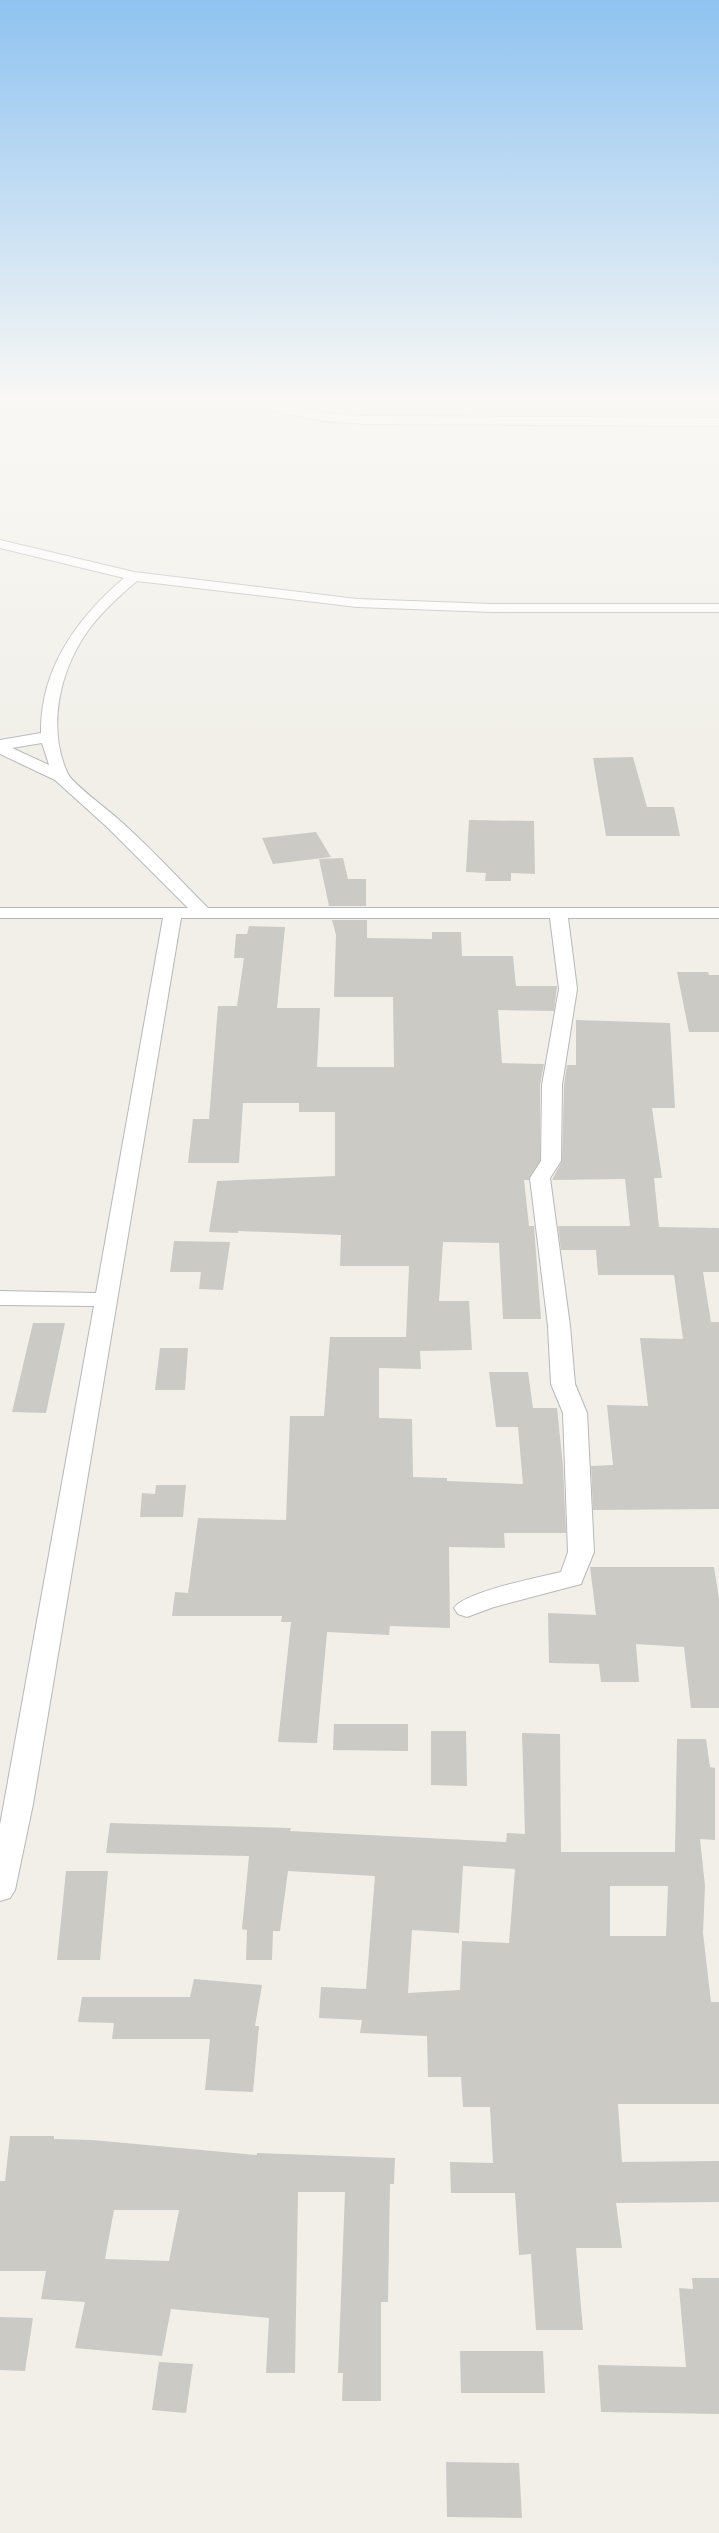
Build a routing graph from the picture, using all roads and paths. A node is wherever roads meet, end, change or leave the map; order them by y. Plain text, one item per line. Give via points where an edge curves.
1 (0, 544) edge
2 (134, 576) junction
3 (719, 608) edge
4 (48, 737) junction
5 (0, 745) edge
6 (0, 748) edge
7 (61, 777) junction
8 (0, 913) edge
9 (173, 913) junction
10 (204, 913) junction
11 (719, 913) edge
12 (559, 915) junction
13 (0, 1298) edge
14 (106, 1300) junction
15 (467, 1608) dead end
16 (0, 1890) edge

1 - 2 street
2 - 3 street via 357,603 492,608
2 - 4 street via 96,609 68,647 56,680
4 - 5 street
4 - 7 street
6 - 7 street
7 - 10 street via 108,818
8 - 9 street
9 - 10 street
9 - 14 street
10 - 12 street
11 - 12 street
12 - 15 street via 568,989 552,1085 551,1160 540,1178 559,1326 563,1384 575,1413 580,1552 572,1578 487,1600
13 - 14 street
14 - 16 street via 19,1804

